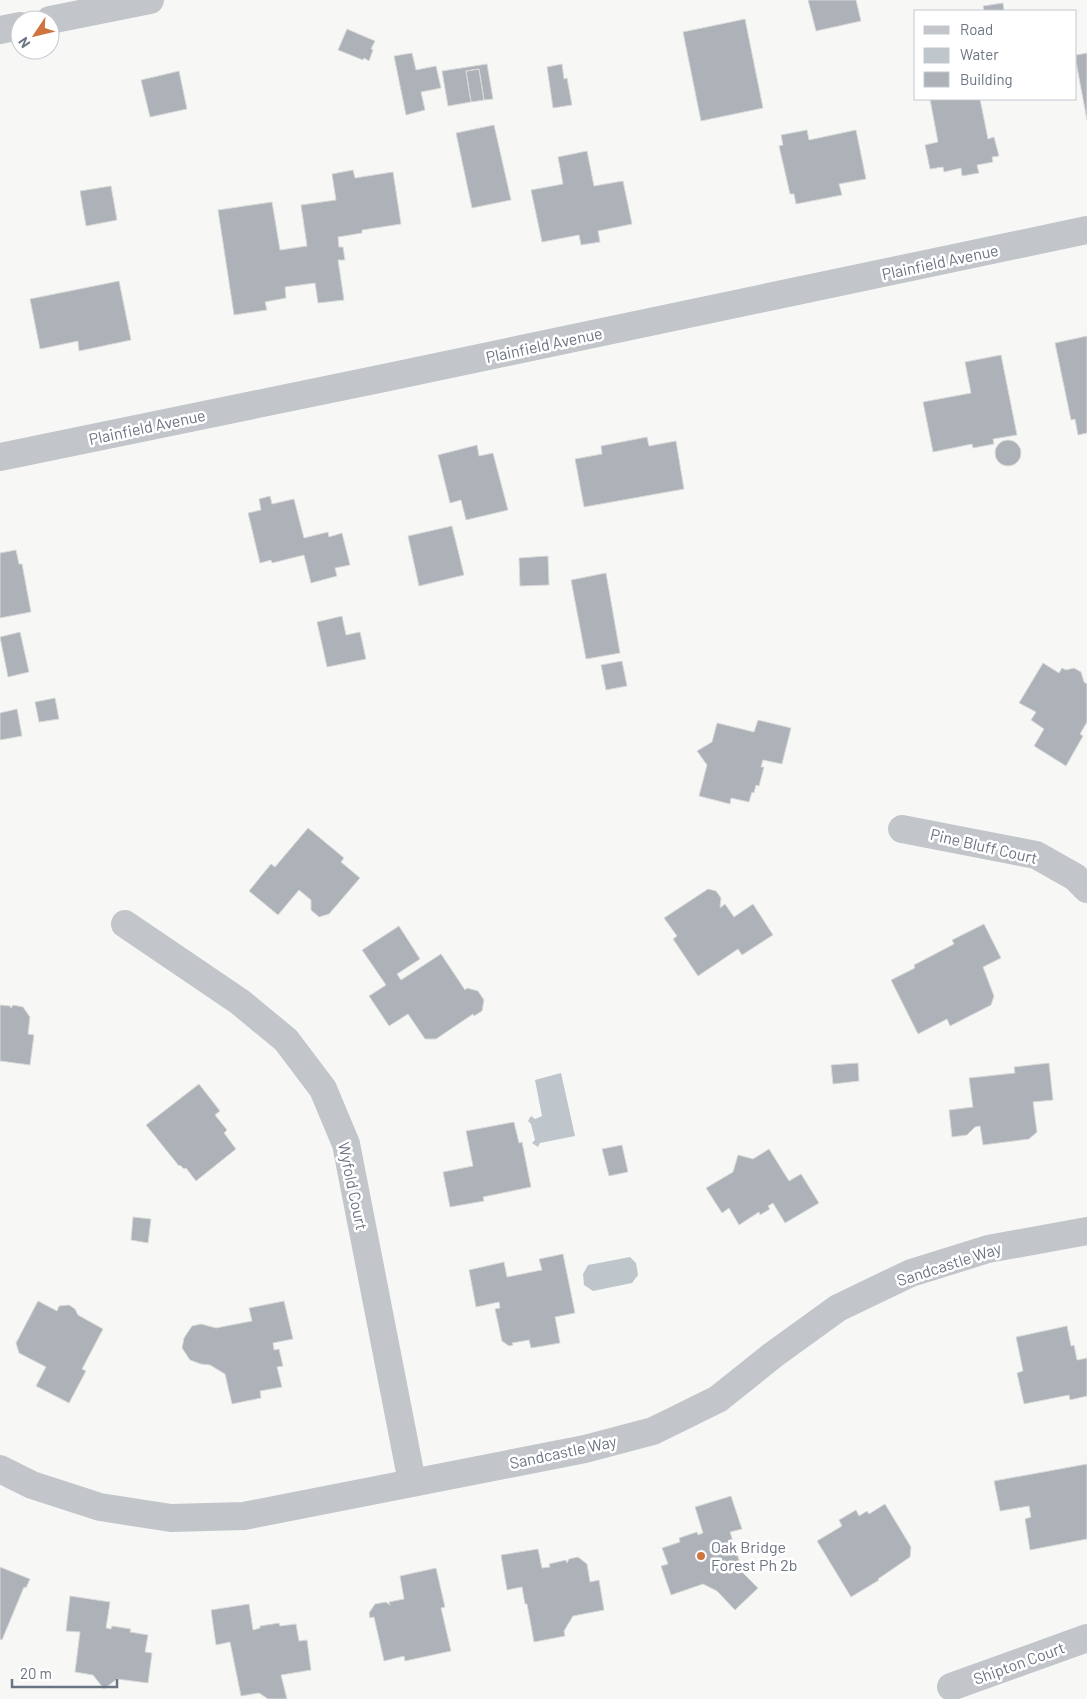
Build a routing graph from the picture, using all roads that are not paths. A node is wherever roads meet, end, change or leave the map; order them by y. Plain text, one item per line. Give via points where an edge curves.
1 (150, 0) edge
2 (60, 18) edge
3 (1087, 230) edge
4 (0, 457) edge
5 (902, 829) dead end
6 (1087, 889) edge
7 (125, 924) dead end
8 (1087, 1231) edge
9 (0, 1469) edge
10 (412, 1482) junction
11 (1087, 1638) edge
12 (951, 1687) dead end

1 - 2 street
3 - 4 street, Plainfield Avenue
5 - 6 street, Pine Bluff Court via 1036,855 1075,877
7 - 10 street, Wyfold Court via 240,1002 286,1040 323,1088 346,1144
8 - 10 street, Sandcastle Way via 988,1249 911,1273 838,1308 718,1399 653,1431 585,1449
9 - 10 street, Sandcastle Way via 32,1485 100,1507 171,1518 244,1516
11 - 12 street, Shipton Court

